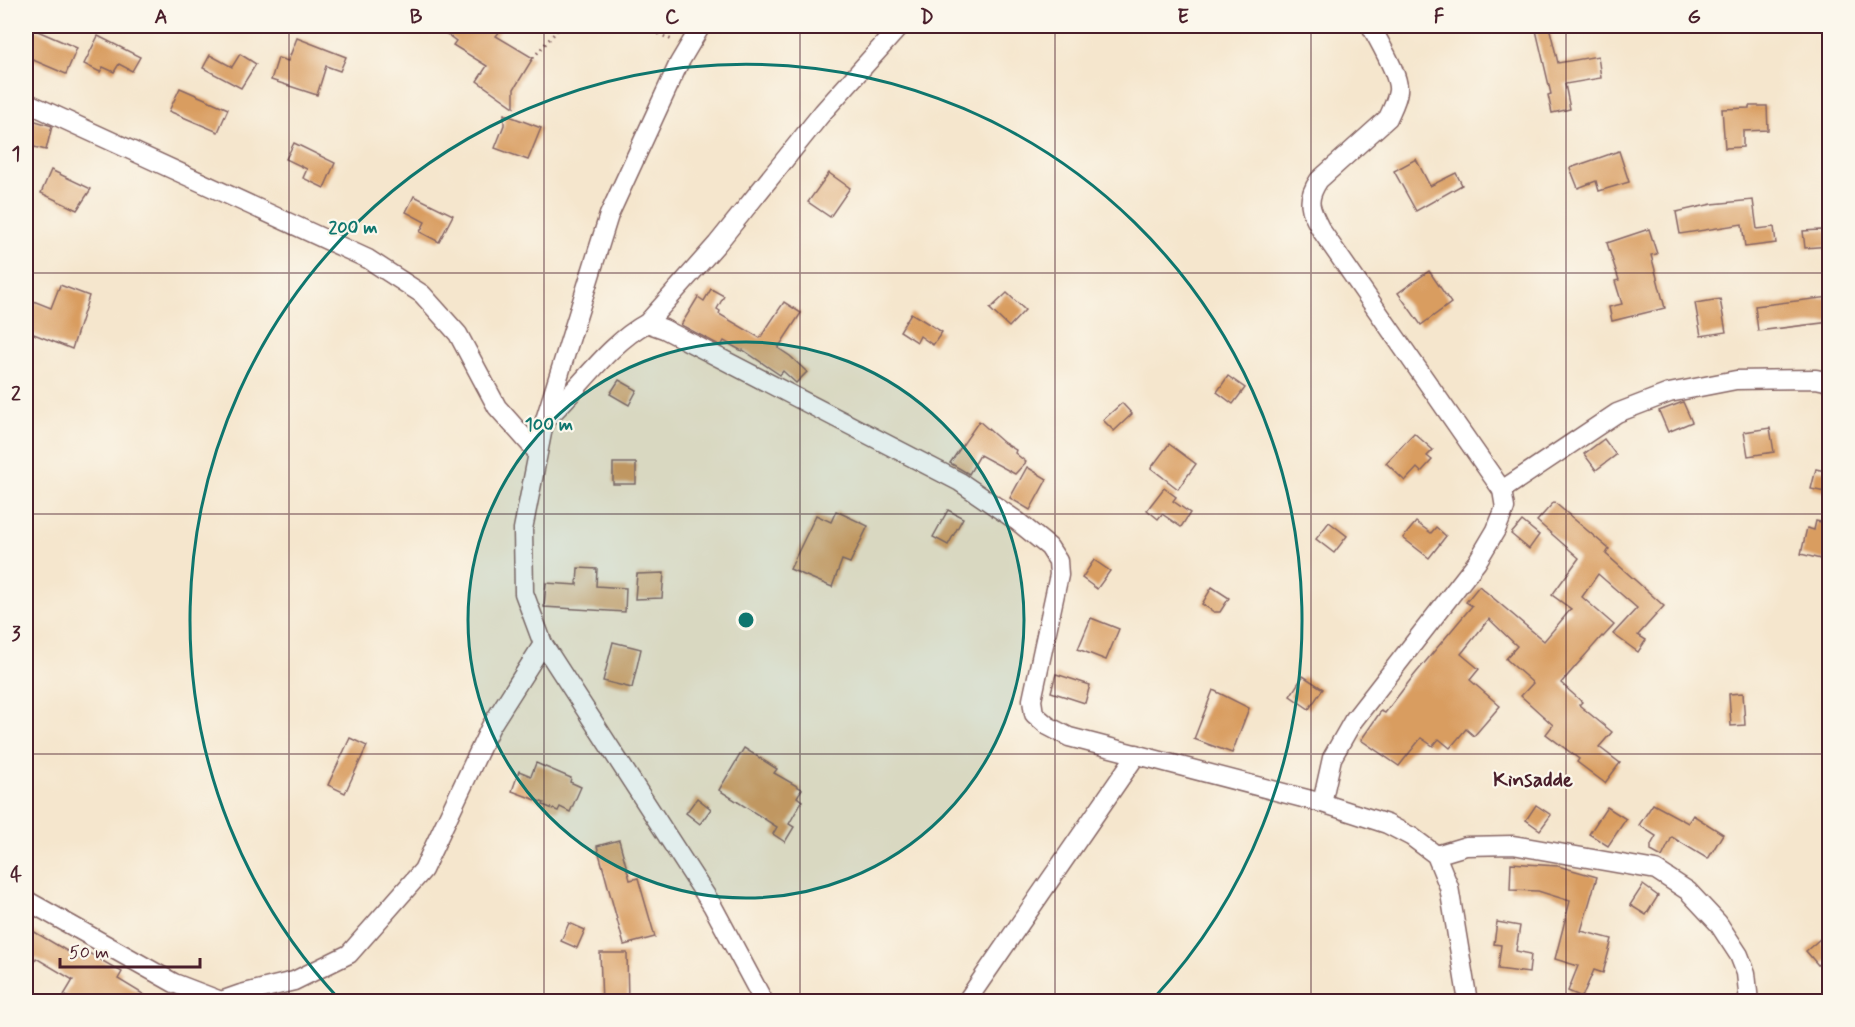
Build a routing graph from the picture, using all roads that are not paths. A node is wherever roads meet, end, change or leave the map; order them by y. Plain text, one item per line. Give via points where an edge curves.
1 (700, 26) edge
2 (900, 26) edge
3 (1371, 26) edge
4 (26, 102) edge
5 (647, 323) junction
6 (1830, 381) edge
7 (544, 423) junction
8 (537, 452) junction
9 (1502, 490) junction
10 (543, 644) junction
11 (1137, 754) junction
12 (1322, 803) junction
13 (1436, 855) junction
14 (26, 900) edge
15 (221, 1001) edge
16 (764, 1002) edge
17 (966, 1002) edge
18 (1468, 1002) edge
19 (1749, 1002) edge

1 - 7 street via 609,215
2 - 5 street via 823,111 717,244
3 - 9 street via 1396,77 1394,104 1388,118 1318,180 1311,192 1310,209
4 - 8 street via 368,259 422,294 458,334 497,407
5 - 7 street via 632,331
5 - 11 street via 960,482 1049,547 1058,561 1059,575 1032,700 1034,714 1069,737
6 - 9 street via 1736,380 1669,393 1617,413
7 - 8 street
8 - 10 street via 523,529 524,592
9 - 12 street via 1505,508 1496,530 1477,562 1353,721 1332,758
10 - 15 street via 491,726 423,870 349,954 294,981
10 - 16 street via 712,905
11 - 12 street
11 - 17 street
12 - 13 street via 1388,824
13 - 18 street via 1449,887
13 - 19 street via 1466,846 1513,845 1656,870 1688,891 1718,923 1739,955 1746,973
14 - 15 street via 174,983

